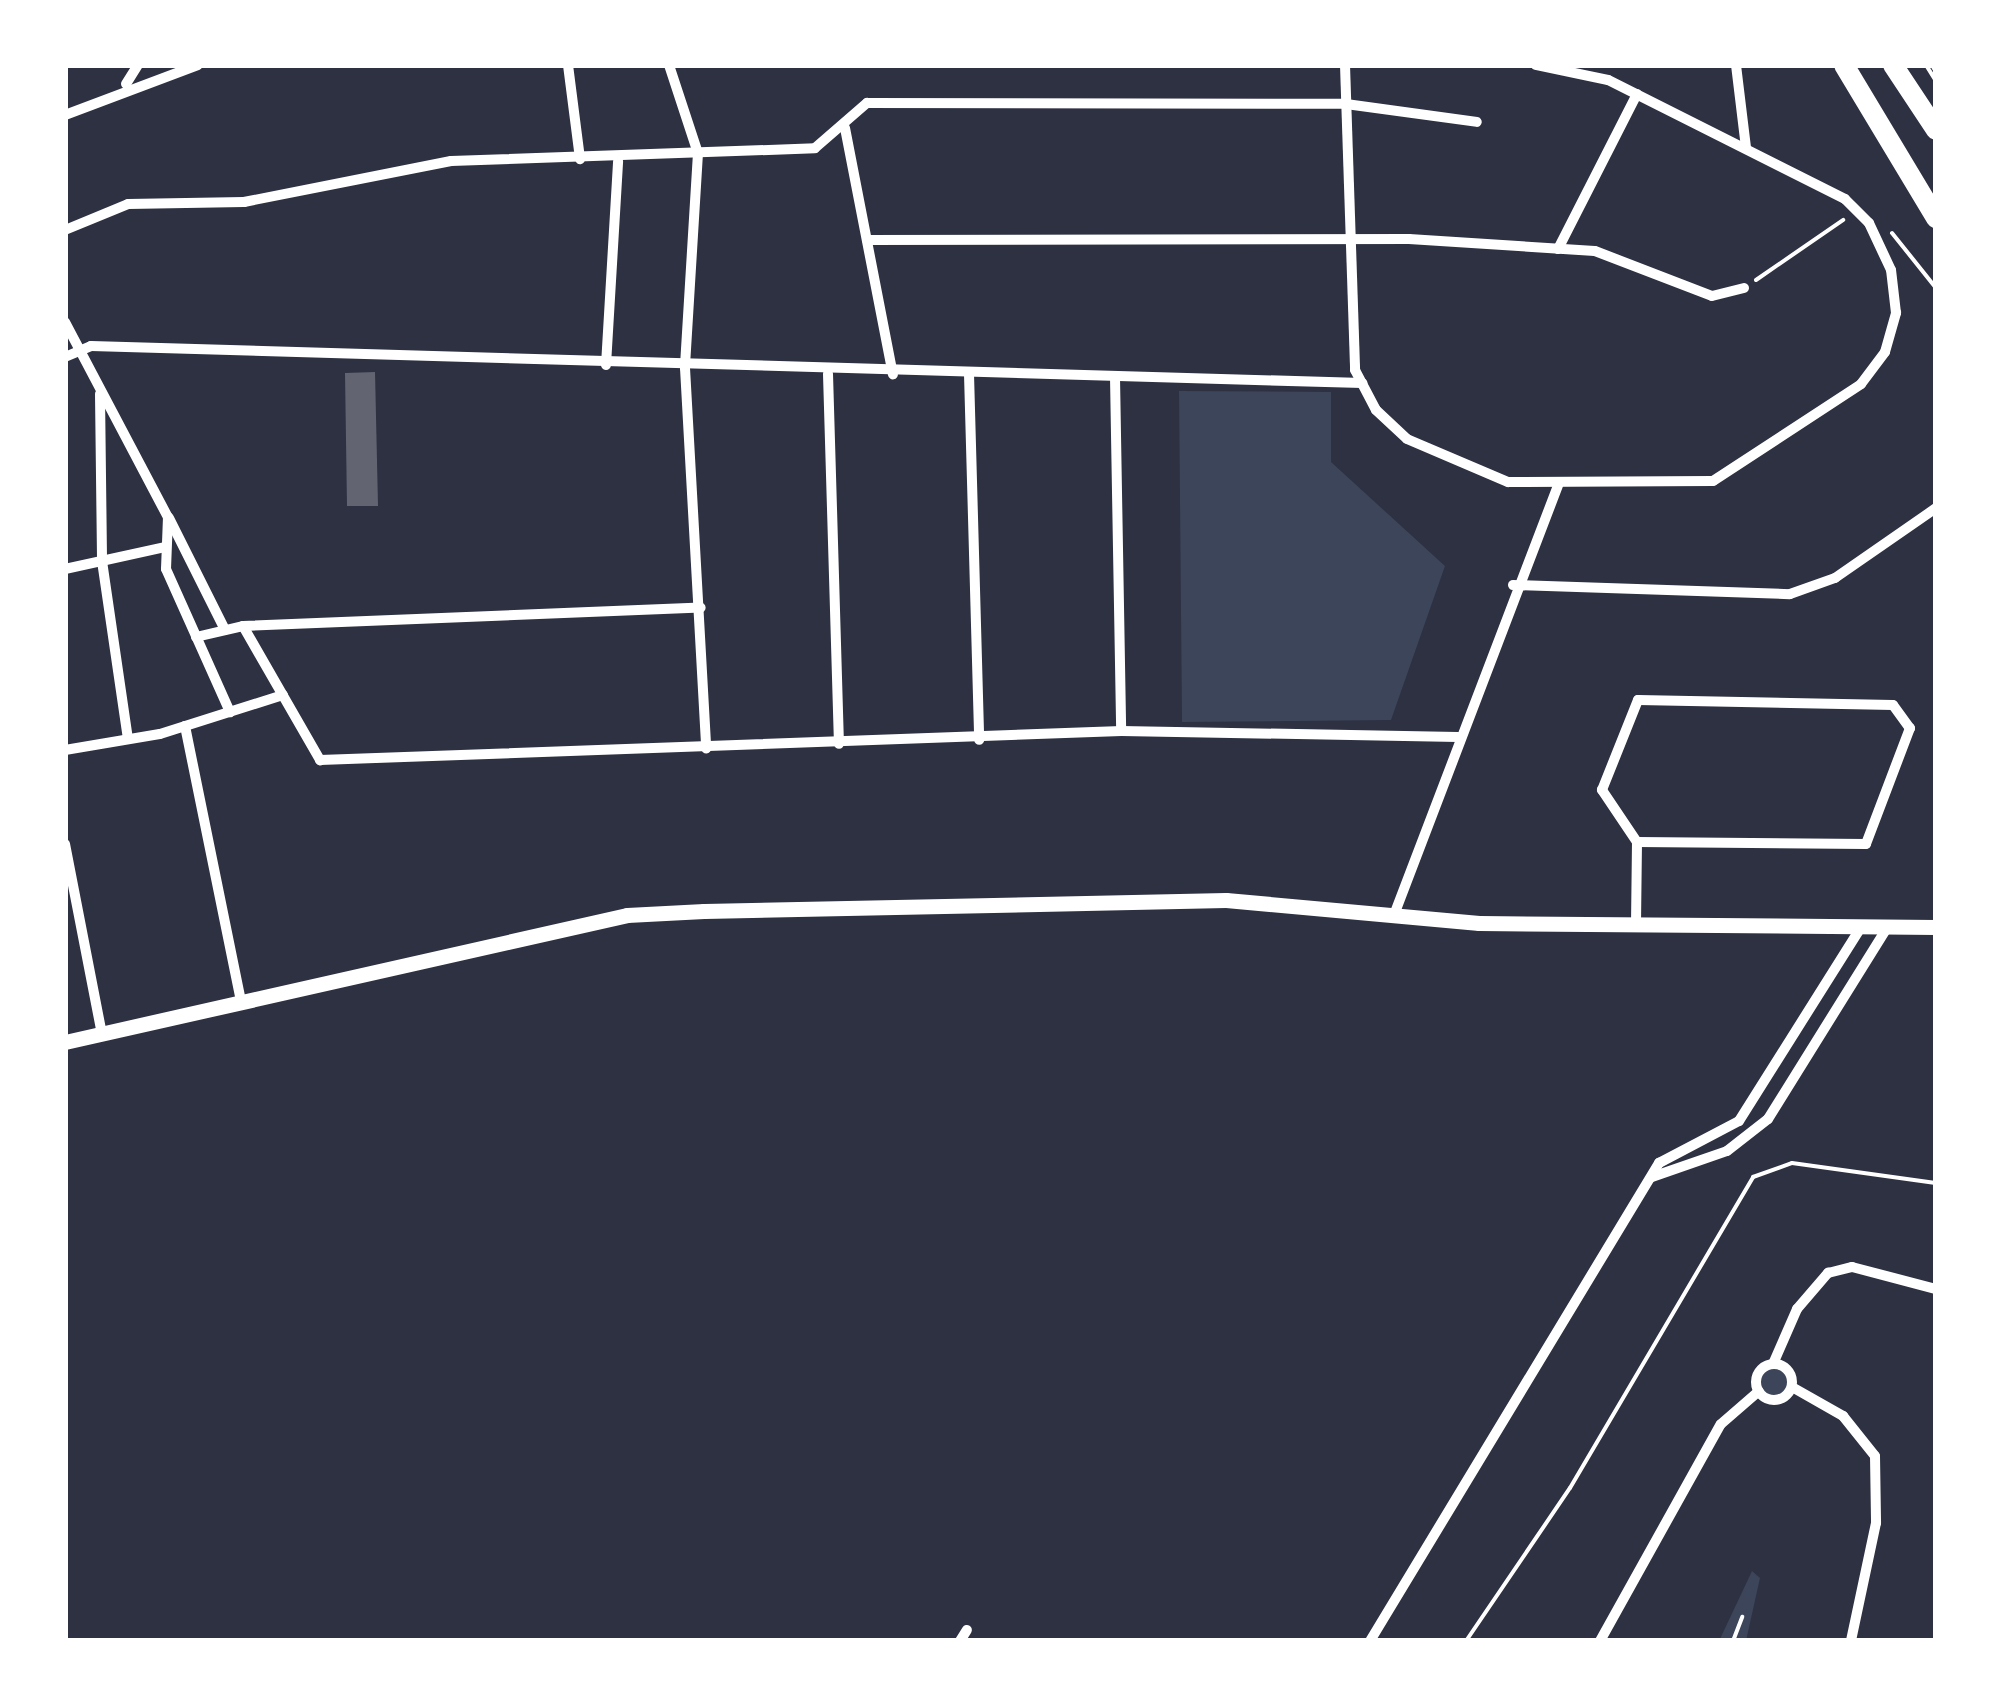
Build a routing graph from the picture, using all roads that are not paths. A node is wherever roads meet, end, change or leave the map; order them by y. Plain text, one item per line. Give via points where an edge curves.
1 (138, 65) edge
2 (198, 65) edge
3 (568, 65) edge
4 (669, 65) edge
5 (1345, 65) edge
6 (1536, 65) edge
7 (1736, 65) edge
8 (1844, 65) edge
9 (1894, 65) edge
10 (126, 85) junction
11 (1637, 94) junction
12 (1346, 104) junction
13 (65, 114) edge
14 (1477, 122) dead end
15 (845, 128) junction
16 (1936, 130) edge
17 (1746, 148) junction
18 (698, 153) junction
19 (580, 159) junction
20 (618, 160) junction
21 (1936, 218) edge
22 (65, 230) edge
23 (1348, 237) junction
24 (867, 240) junction
25 (1558, 249) junction
26 (1744, 288) road end
27 (65, 322) edge
28 (77, 352) junction
29 (65, 357) edge
30 (606, 365) junction
31 (686, 368) junction
32 (828, 374) junction
33 (894, 374) junction
34 (969, 374) junction
35 (1115, 377) junction
36 (1362, 382) junction
37 (100, 393) junction
38 (1558, 485) junction
39 (1936, 508) edge
40 (168, 518) junction
41 (165, 547) junction
42 (102, 561) junction
43 (65, 569) edge
44 (1514, 585) junction
45 (701, 608) junction
46 (244, 626) junction
47 (225, 630) junction
48 (196, 637) junction
49 (283, 695) junction
50 (230, 712) junction
51 (185, 726) junction
52 (1120, 731) junction
53 (1458, 737) junction
54 (128, 739) junction
55 (979, 740) junction
56 (839, 744) junction
57 (706, 748) junction
58 (65, 750) edge
59 (1638, 842) junction
60 (65, 844) edge
61 (1394, 915) junction
62 (1636, 924) junction
63 (1862, 926) junction
64 (1888, 926) junction
65 (1936, 927) edge
66 (241, 1002) junction
67 (102, 1034) junction
68 (65, 1042) edge
69 (1740, 1121) junction
70 (1752, 1135) junction
71 (1652, 1177) junction
72 (1936, 1289) edge
73 (1773, 1364) junction
74 (1792, 1387) junction
75 (1759, 1391) junction
76 (967, 1630) dead end
77 (960, 1641) edge
78 (1370, 1641) edge
79 (1600, 1641) edge
80 (1851, 1641) edge

1 - 10 street
2 - 10 street
3 - 19 street
4 - 18 street
5 - 12 street
6 - 11 street via 1582,70
7 - 17 street
8 - 21 main road
9 - 16 main road
10 - 13 street
11 - 17 street
11 - 25 street
12 - 14 street
12 - 15 street via 866,103
12 - 23 street
15 - 18 street via 815,148
15 - 24 street
17 - 38 street via 1870,223 1892,270 1896,313 1885,352 1861,384 1713,481
18 - 20 street
18 - 31 street
19 - 20 street
19 - 22 street via 452,161 244,202 128,204
20 - 30 street
23 - 24 street
23 - 25 street
23 - 36 street
24 - 33 street
25 - 26 street via 1631,260 1712,296
27 - 28 street
28 - 29 street
28 - 30 street
28 - 37 street
30 - 31 street
31 - 32 street
31 - 45 street
32 - 33 street
32 - 56 street
33 - 34 street
34 - 35 street
34 - 55 street
35 - 36 street
35 - 52 street
36 - 38 street via 1376,410 1444,460 1508,482
37 - 40 street
37 - 42 street
38 - 44 street
39 - 44 street via 1835,578 1790,594
40 - 41 street
40 - 47 street
41 - 42 street
41 - 48 street
42 - 43 street
42 - 54 street
44 - 53 street
45 - 46 street
45 - 57 street
46 - 47 street
46 - 49 street
47 - 48 street
48 - 50 street
49 - 50 street
49 - 57 street via 320,760
50 - 51 street
51 - 54 street
51 - 66 street
52 - 53 street
52 - 55 street
53 - 61 street
54 - 58 street
55 - 56 street
56 - 57 street
59 - 59 street via 1866,844 1910,728 1893,705 1638,700 1602,790
59 - 62 street
60 - 67 street
61 - 62 street
61 - 66 street via 1226,900 626,916
62 - 63 street
63 - 64 street
63 - 69 street
64 - 65 street
64 - 70 street
66 - 67 street
67 - 68 street
69 - 70 street
69 - 71 street via 1658,1163
70 - 71 street
71 - 78 street
72 - 73 street via 1852,1267 1828,1273 1797,1309
73 - 74 street via 1786,1368
73 - 75 street via 1758,1374
74 - 75 street via 1776,1400
74 - 80 street via 1843,1416 1875,1456 1876,1523
75 - 79 street via 1721,1424
76 - 77 street

